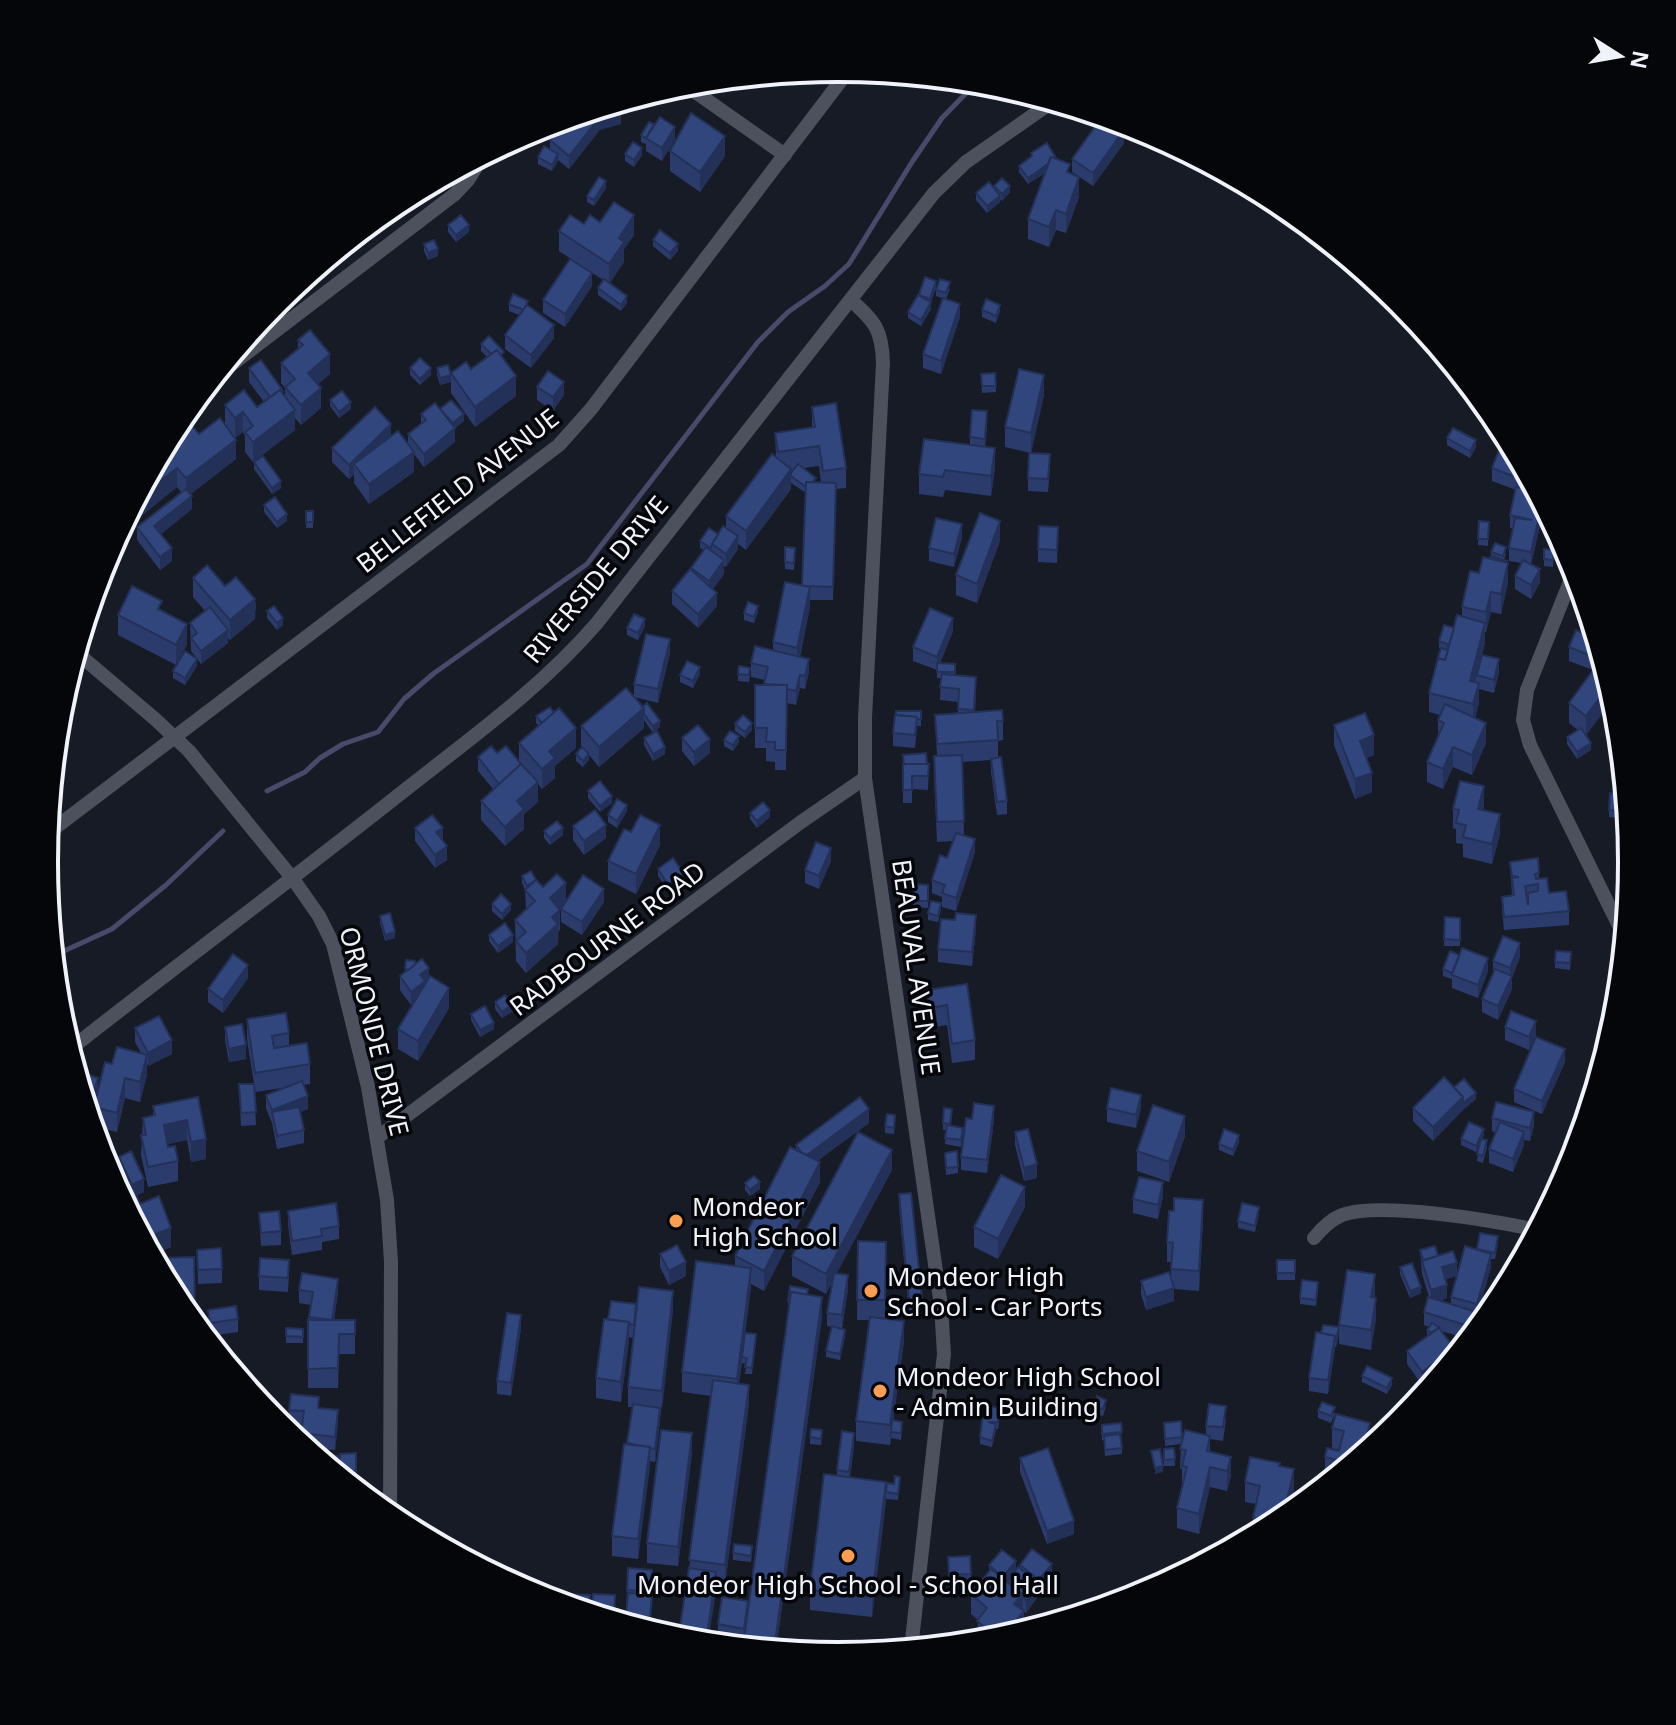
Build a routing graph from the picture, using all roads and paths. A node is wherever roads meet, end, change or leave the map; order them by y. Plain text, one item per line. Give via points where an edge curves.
1 (840, 82) edge
2 (699, 95) edge
3 (1042, 109) edge
4 (785, 155) junction
5 (471, 174) edge
6 (851, 300) junction
7 (250, 351) edge
8 (1568, 587) edge
9 (85, 660) edge
10 (175, 736) junction
11 (865, 778) junction
12 (59, 824) edge
13 (293, 879) junction
14 (1616, 919) edge
15 (80, 1042) edge
16 (378, 1137) junction
17 (1527, 1228) edge
18 (1314, 1238) dead end
19 (390, 1500) edge
20 (912, 1639) edge

1 - 4 street, BELLEFIELD AVENUE
2 - 4 street
3 - 6 street, RIVERSIDE DRIVE via 949,176
4 - 10 street, BELLEFIELD AVENUE via 559,445
5 - 7 street via 455,194
6 - 11 street, BEAUVAL AVENUE via 877,326 883,363
6 - 13 street, RIVERSIDE DRIVE via 574,650 531,691
8 - 14 street via 1531,678 1523,720 1530,745
9 - 10 street, ORMONDE DRIVE
10 - 12 street, BELLEFIELD AVENUE
10 - 13 street, ORMONDE DRIVE
11 - 16 street, RADBOURNE ROAD
11 - 20 street, BEAUVAL AVENUE via 944,1354
13 - 15 street, RIVERSIDE DRIVE
13 - 16 street, ORMONDE DRIVE via 333,944
16 - 19 street, ORMONDE DRIVE via 391,1262
17 - 18 street via 1377,1210 1340,1216

